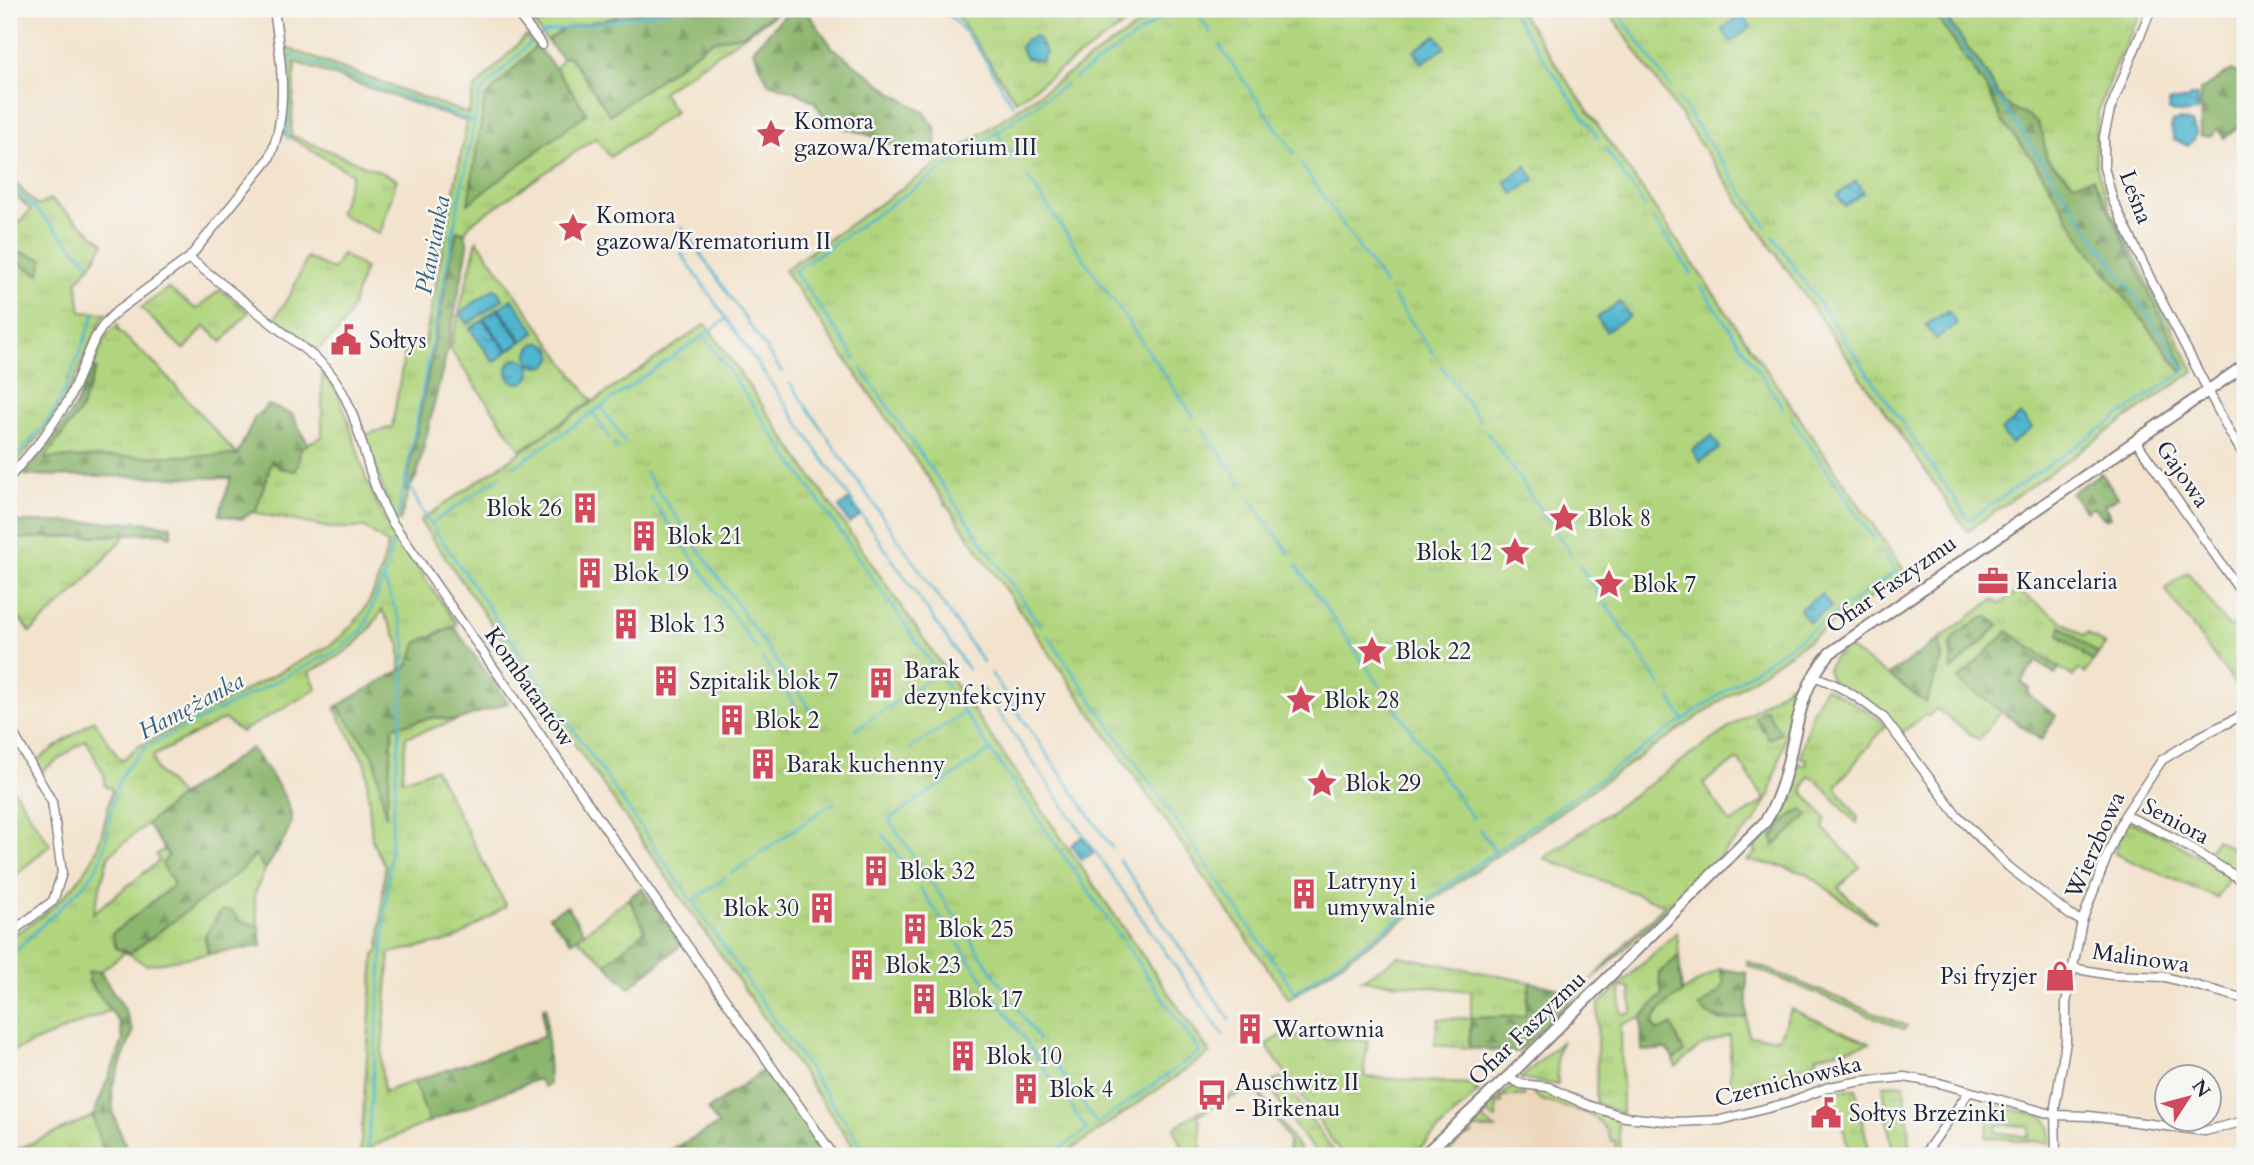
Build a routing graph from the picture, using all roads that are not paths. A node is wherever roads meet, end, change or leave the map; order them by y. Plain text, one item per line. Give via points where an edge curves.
1 (274, 9) edge
2 (513, 9) edge
3 (2151, 9) edge
4 (542, 45) dead end
5 (189, 258) junction
6 (2245, 365) edge
7 (2209, 390) junction
8 (2136, 441) junction
9 (2245, 457) edge
10 (9, 478) edge
11 (2245, 598) edge
12 (1812, 676) junction
13 (2243, 718) edge
14 (9, 726) edge
15 (2125, 815) junction
16 (2245, 883) edge
17 (2082, 921) junction
18 (9, 934) edge
19 (2072, 968) junction
20 (2245, 999) edge
21 (1508, 1077) junction
22 (1969, 1092) junction
23 (2055, 1115) junction
24 (2245, 1121) edge
25 (834, 1156) edge
26 (1423, 1156) edge
27 (1923, 1156) edge
28 (2056, 1156) edge

1 - 5 street via 282,63 277,141 269,159
2 - 4 street
3 - 7 street, Leśna via 2110,110 2104,167 2118,211
5 - 10 street via 104,323 68,401
5 - 25 street, Kombatantów via 332,375 345,395 376,490 392,522
6 - 7 street, Ofiar Faszyzmu
7 - 8 street, Ofiar Faszyzmu
7 - 9 street, Leśna
8 - 11 street, Gajowa
8 - 12 street, Ofiar Faszyzmu via 1840,644
12 - 17 street via 1831,683 1884,718 1949,805 1991,851
12 - 21 street, Ofiar Faszyzmu via 1780,794 1765,822
13 - 15 street, Wierzbowa via 2199,737 2162,761
14 - 18 street via 52,802 62,873 53,901
15 - 16 street, Seniora via 2172,837
15 - 17 street, Wierzbowa
17 - 19 street, Wierzbowa
19 - 20 street, Malinowa via 2165,977
19 - 23 street, Wierzbowa
21 - 22 street, Czernichowska via 1625,1117 1676,1122 1721,1120 1829,1087 1885,1078 1914,1078
21 - 26 street, Ofiar Faszyzmu
22 - 23 street, Czernichowska
22 - 27 street
23 - 24 street, Czernichowska via 2205,1131
23 - 28 street, Wierzbowa

